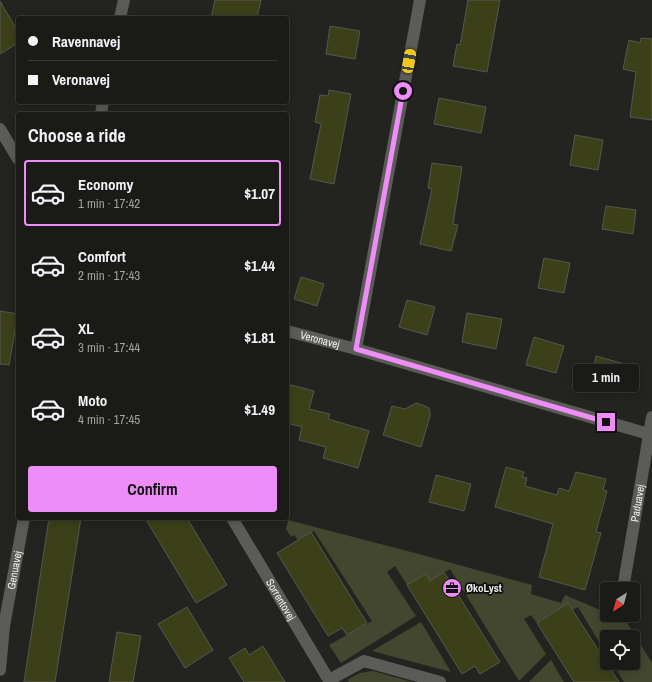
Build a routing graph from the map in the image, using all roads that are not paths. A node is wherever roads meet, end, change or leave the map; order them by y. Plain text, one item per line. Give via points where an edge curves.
1 (124, 0) edge
2 (420, 0) edge
3 (120, 16) edge
4 (0, 129) edge
5 (16, 156) edge
6 (289, 332) edge
7 (356, 349) junction
8 (652, 417) edge
9 (650, 435) edge
10 (24, 520) edge
11 (233, 520) edge
12 (624, 582) edge
13 (0, 670) edge
14 (330, 681) edge
15 (440, 682) edge

1 - 3 street
2 - 7 street
4 - 5 street
6 - 7 street, Veronavej
7 - 9 street, Veronavej
8 - 9 street, Paduavej
9 - 12 street, Paduavej
10 - 13 street, Genuavej via 4,626
11 - 14 street, Sorrentovej
14 - 15 street via 364,660

